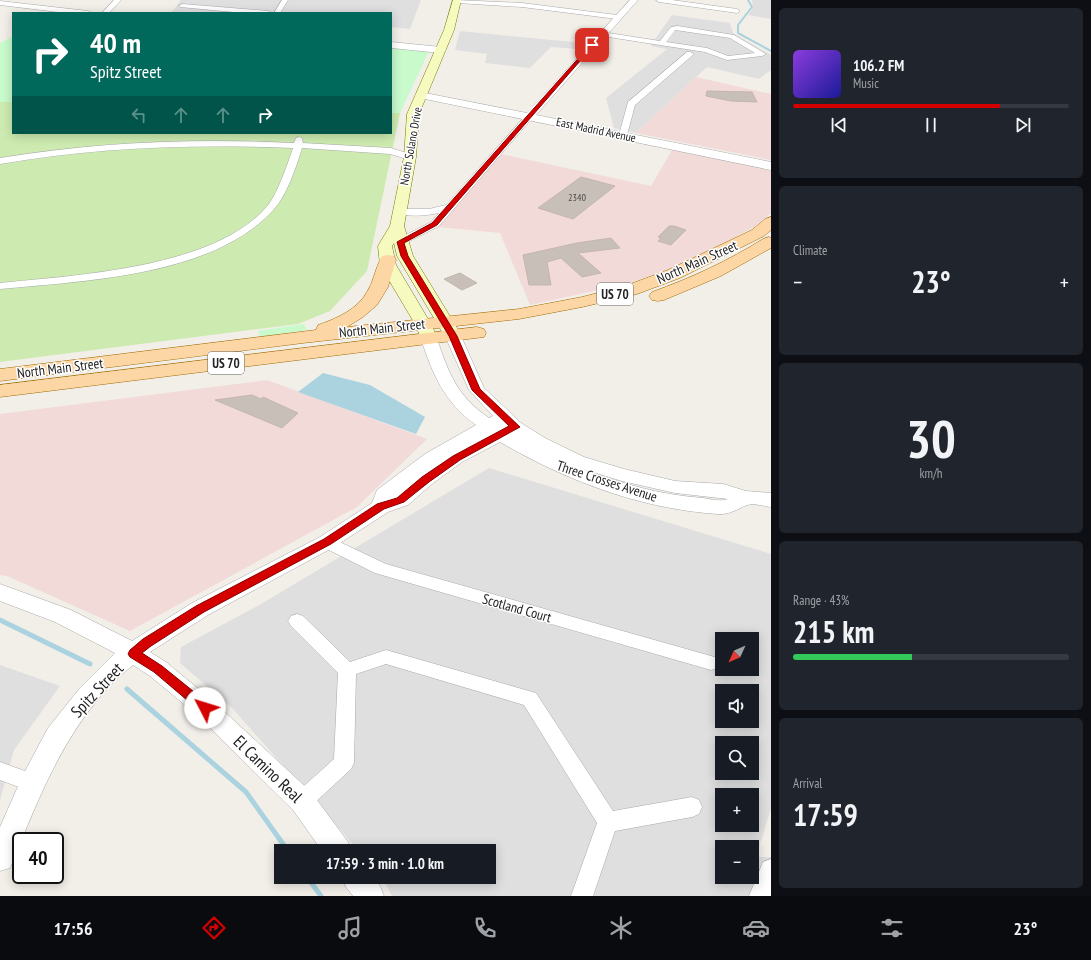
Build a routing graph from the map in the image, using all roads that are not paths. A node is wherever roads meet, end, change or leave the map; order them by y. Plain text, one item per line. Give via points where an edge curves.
1 (118, 0) edge
2 (285, 0) edge
3 (457, 0) edge
4 (634, 0) edge
5 (659, 0) edge
6 (0, 3) edge
7 (182, 6) dead end
8 (737, 11) dead end
9 (79, 12) edge
10 (106, 12) edge
11 (256, 12) edge
12 (278, 12) edge
13 (617, 17) junction
14 (602, 34) junction
15 (662, 43) junction
16 (392, 45) edge
17 (441, 50) junction
18 (690, 54) dead end
19 (420, 95) junction
20 (530, 116) junction
21 (623, 135) junction
22 (118, 143) junction
23 (299, 143) junction
24 (410, 152) junction
25 (0, 156) edge
26 (0, 161) edge
27 (771, 166) edge
28 (447, 208) junction
29 (398, 219) junction
30 (768, 233) edge
31 (400, 242) junction
32 (388, 260) junction
33 (0, 286) edge
34 (448, 329) junction
35 (426, 331) junction
36 (303, 337) junction
37 (0, 375) edge
38 (0, 391) edge
39 (502, 426) junction
40 (771, 500) edge
41 (327, 542) junction
42 (0, 592) edge
43 (297, 621) dead end
44 (134, 654) junction
45 (711, 663) dead end
46 (347, 670) junction
47 (0, 771) edge
48 (32, 782) junction
49 (302, 801) junction
50 (692, 807) dead end
51 (608, 822) junction
52 (333, 844) edge
53 (0, 858) edge
54 (771, 870) edge
55 (361, 884) edge
56 (370, 896) edge
57 (582, 896) edge
58 (760, 896) edge

1 - 10 street
2 - 12 street
3 - 13 street
3 - 17 main road, North Solano Drive
4 - 13 street
5 - 8 street
6 - 9 street
7 - 11 street
13 - 14 street
14 - 15 street
14 - 20 street
15 - 15 street via 715,52 753,48 726,34 675,27
16 - 17 street
17 - 19 main road, North Solano Drive
18 - 21 street via 632,104
19 - 20 street, East Madrid Avenue
19 - 24 main road, North Solano Drive via 413,114
20 - 21 street, East Madrid Avenue
20 - 28 street
21 - 27 street, East Madrid Avenue
22 - 23 street
22 - 25 street via 54,147
22 - 26 street
23 - 24 street
23 - 33 street via 272,206 254,224 227,241 191,256 149,268
24 - 29 main road, North Solano Drive
28 - 29 street
28 - 31 street via 435,224
29 - 31 main road, North Solano Drive
29 - 32 main road, North Solano Drive via 385,246
30 - 34 main road, North Main Street / US 70 via 728,267 690,285 645,300 546,322
31 - 34 main road, North Solano Drive via 405,256
32 - 35 main road, North Solano Drive via 388,265
32 - 36 main road via 379,288 369,301 338,325
34 - 35 main road, North Main Street / US 70
34 - 39 street, Three Crosses Avenue via 477,390
35 - 36 main road, North Main Street / US 70
35 - 38 main road, North Main Street / US 70
35 - 39 street, Three Crosses Avenue via 444,381 456,398
36 - 37 main road, North Main Street / US 70
39 - 40 street, Three Crosses Avenue via 518,445 563,469 615,487 667,501 728,507 745,498
39 - 41 street, Spitz Street via 425,479 401,500 381,507
41 - 44 street, Spitz Street via 200,609 147,642
41 - 45 street, Scotland Court via 380,569
42 - 44 street, El Camino Real via 63,616 114,641
43 - 46 street
44 - 48 street, Spitz Street via 117,666 88,694 57,736
44 - 49 street, El Camino Real via 158,669 205,708
46 - 49 street via 344,763
46 - 51 street via 386,657 530,699
47 - 48 street
48 - 53 street, Spitz Street
49 - 52 street, El Camino Real
50 - 51 street
51 - 57 street
54 - 58 street
55 - 56 street

